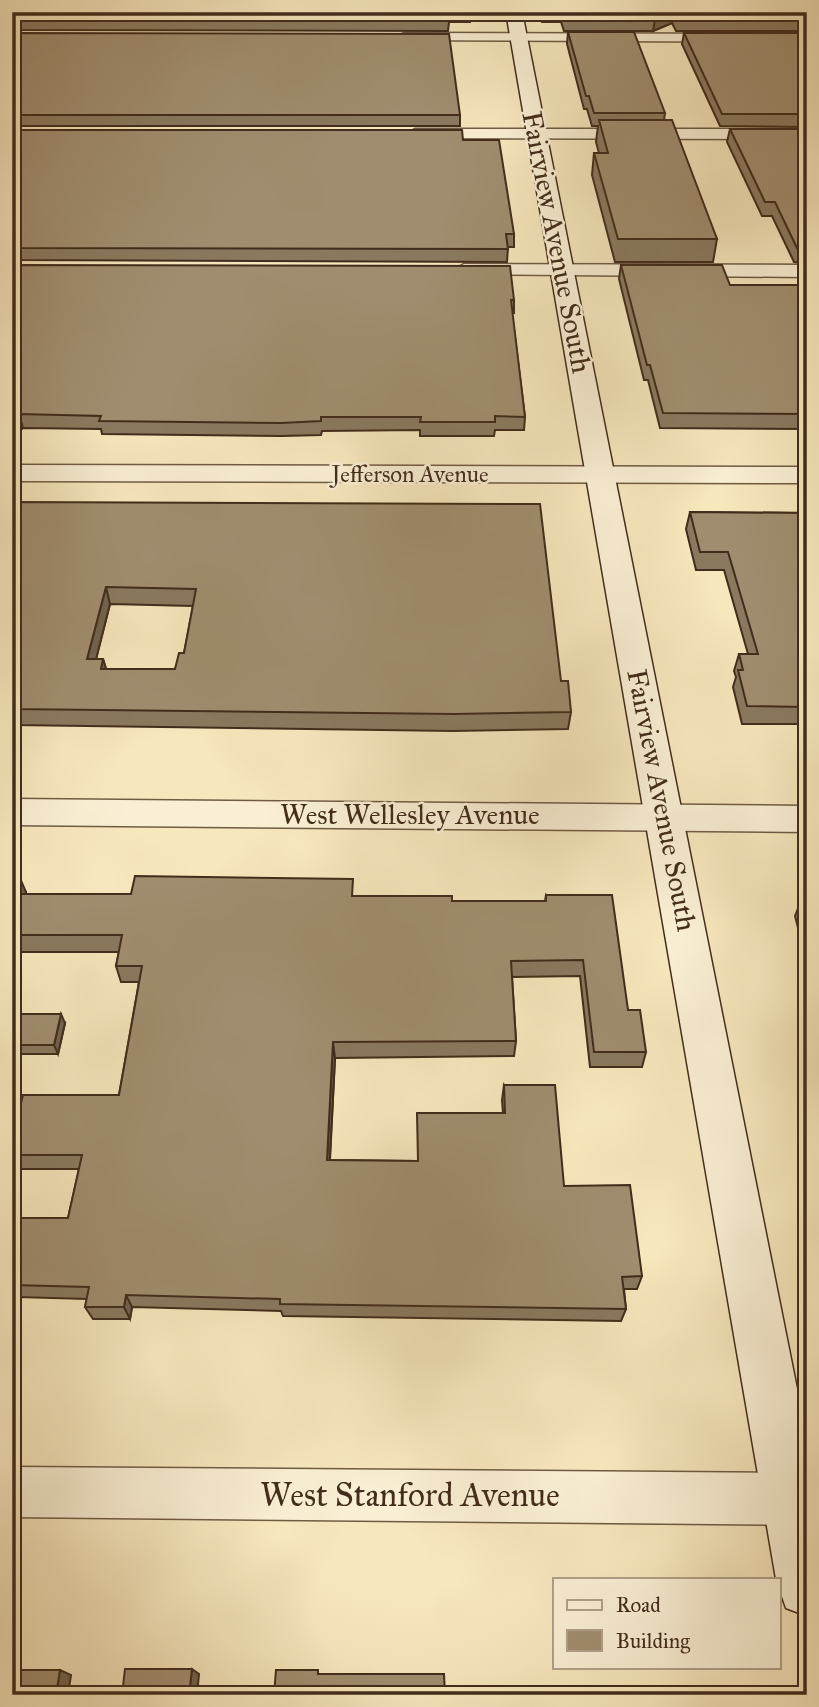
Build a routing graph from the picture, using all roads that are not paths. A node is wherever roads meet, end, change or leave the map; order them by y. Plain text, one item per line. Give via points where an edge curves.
1 (517, 25) edge
2 (390, 37) edge
3 (807, 38) edge
4 (392, 134) edge
5 (537, 134) junction
6 (807, 134) edge
7 (446, 270) edge
8 (562, 270) junction
9 (807, 271) edge
10 (12, 473) edge
11 (601, 475) junction
12 (807, 475) edge
13 (12, 812) edge
14 (666, 818) junction
15 (807, 819) edge
16 (12, 1492) edge
17 (799, 1499) edge
18 (807, 1587) edge

1 - 2 street
1 - 3 street
1 - 5 street, Fairview Avenue South
4 - 5 street
5 - 6 street
5 - 8 street, Fairview Avenue South
7 - 8 street
8 - 9 street
8 - 11 street, Fairview Avenue South
10 - 11 street, Jefferson Avenue
11 - 12 street, Jefferson Avenue
11 - 14 street, Fairview Avenue South
13 - 14 street, West Wellesley Avenue
14 - 15 street, West Wellesley Avenue
14 - 17 street, Fairview Avenue South
16 - 17 street, West Stanford Avenue
17 - 18 street, Fairview Avenue South

